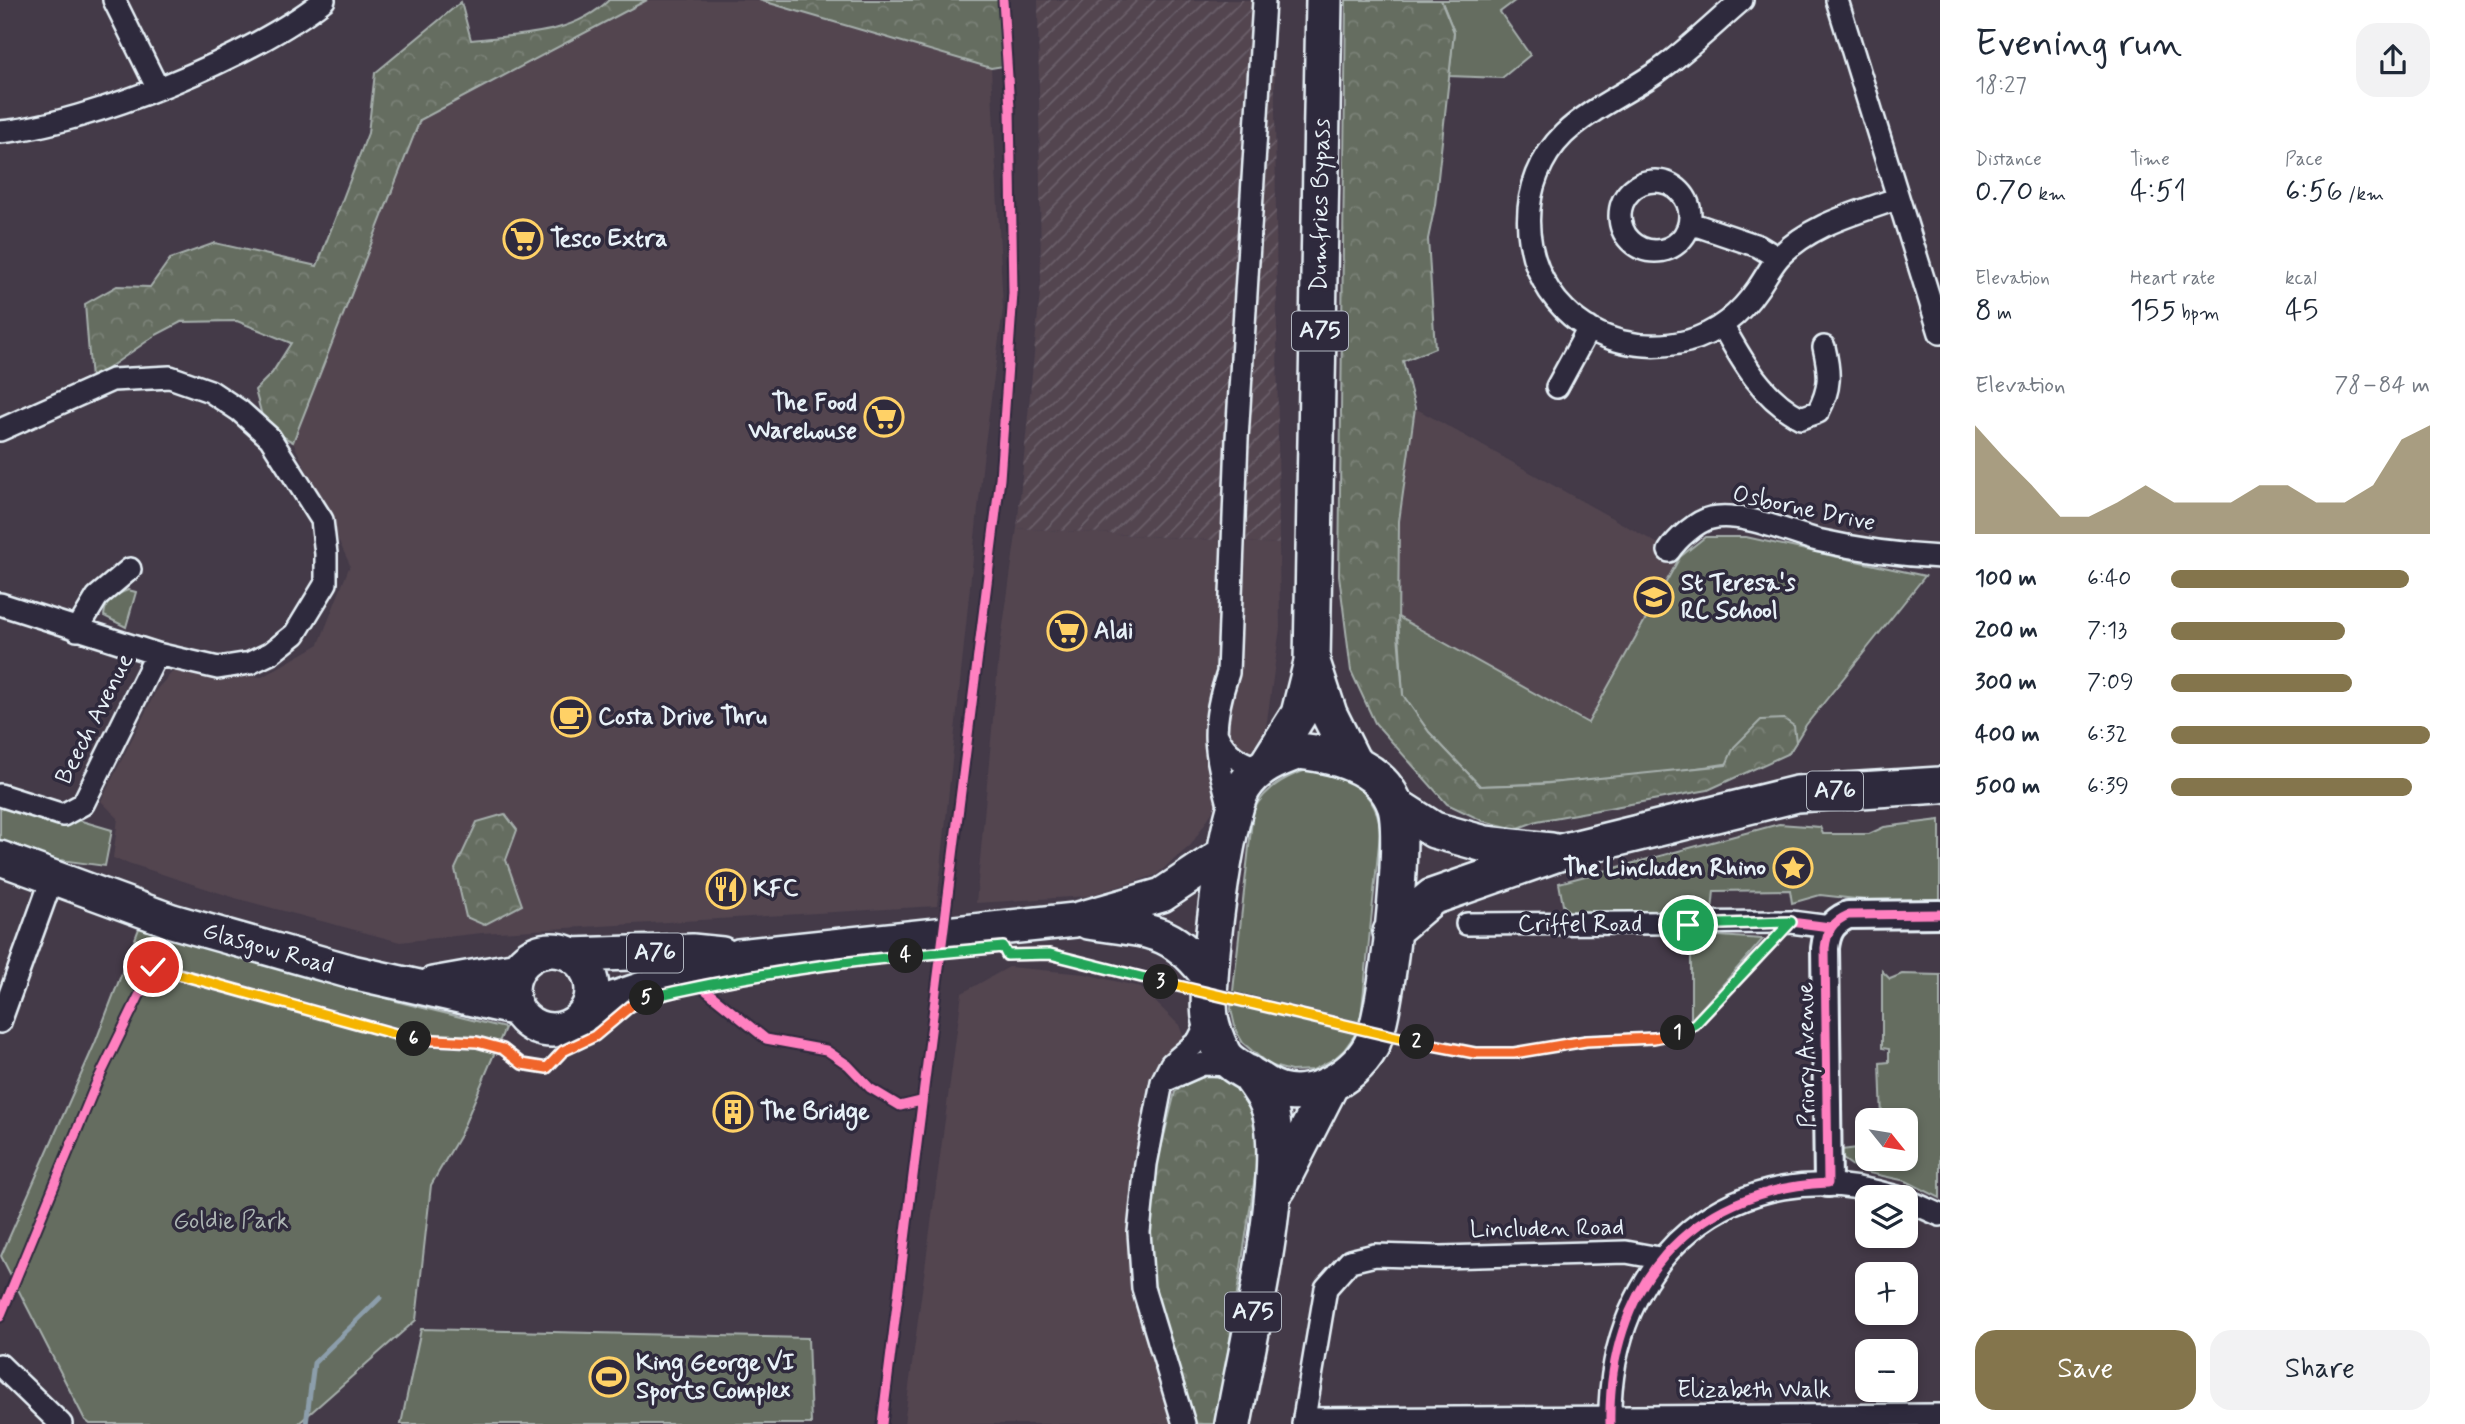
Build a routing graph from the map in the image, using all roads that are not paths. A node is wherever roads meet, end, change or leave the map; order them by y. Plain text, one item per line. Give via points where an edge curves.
1 (114, 0) edge
2 (324, 0) edge
3 (1324, 0) edge
4 (1742, 0) edge
5 (1837, 0) edge
6 (1264, 1) edge
7 (157, 87) junction
8 (0, 132) edge
9 (1896, 199) junction
10 (1690, 223) dead end
11 (1778, 258) junction
12 (1722, 325) junction
13 (1589, 328) junction
14 (1940, 333) edge
15 (1824, 347) dead end
16 (1557, 387) dead end
17 (0, 430) edge
18 (1669, 551) dead end
19 (1940, 557) edge
20 (130, 569) dead end
21 (0, 604) edge
22 (77, 630) junction
23 (157, 654) junction
24 (1312, 662) junction
25 (1214, 730) junction
26 (1353, 762) junction
27 (1264, 766) junction
28 (1940, 785) edge
29 (0, 795) edge
30 (1395, 805) junction
31 (1940, 807) edge
32 (1732, 812) junction
33 (1232, 815) junction
34 (1560, 852) junction
35 (1225, 853) junction
36 (0, 858) edge
37 (53, 876) junction
38 (1940, 914) edge
39 (1075, 920) junction
40 (1467, 924) dead end
41 (1830, 927) junction
42 (1391, 932) junction
43 (571, 955) junction
44 (739, 956) junction
45 (518, 969) junction
46 (1210, 979) junction
47 (421, 986) junction
48 (517, 1009) junction
49 (583, 1015) junction
50 (1210, 1018) junction
51 (0, 1022) edge
52 (1242, 1069) junction
53 (1162, 1082) junction
54 (1330, 1086) junction
55 (1828, 1184) junction
56 (1855, 1189) edge
57 (1272, 1201) junction
58 (1918, 1205) edge
59 (1940, 1215) edge
60 (1660, 1258) junction
61 (0, 1365) edge
62 (1940, 1415) edge
63 (50, 1420) edge
64 (1610, 1420) edge
65 (1304, 1421) edge
66 (1184, 1424) edge
67 (1233, 1424) edge

1 - 7 street
2 - 7 street via 299,21 241,53
3 - 24 highway, Dumfries Bypass / A75
4 - 13 street via 1660,70 1566,132 1541,166 1528,217 1532,252 1555,299
5 - 9 street
6 - 25 street via 1237,439 1230,649
7 - 8 street via 88,112
9 - 11 street via 1817,227
9 - 14 street
10 - 11 street via 1758,246
11 - 12 street via 1750,300
12 - 13 street via 1691,340 1656,346 1622,342
12 - 15 street via 1740,358 1778,407 1801,418 1818,412 1826,397 1831,376
13 - 16 street
17 - 23 street via 112,380 170,377 210,391 270,439 322,520 326,583 313,608 295,634 250,663 218,668
18 - 19 street, Osborne Drive via 1709,517 1736,518 1897,555
20 - 22 street via 97,597
21 - 22 street
22 - 23 street
23 - 29 street, Beech Avenue via 83,804 63,815
24 - 26 highway, Dumfries Bypass / A75 via 1329,714
24 - 27 highway, Dumfries Bypass / A75 via 1299,713
25 - 27 street via 1229,754 1244,764
25 - 33 street
26 - 27 highway, A75 via 1299,751
26 - 30 highway, A75 via 1382,785
27 - 33 highway, A75 via 1243,788
28 - 32 highway, A76 via 1797,794
30 - 34 highway, A76 via 1434,830 1485,844
30 - 42 highway, A75 via 1399,841
31 - 32 highway, A76
32 - 34 highway, A76
33 - 35 highway, A75
34 - 42 highway, A76 via 1432,897
35 - 39 main road, A76 via 1162,895
35 - 46 highway, A75
36 - 37 main road, Glasgow Road / A76
37 - 47 main road, Glasgow Road / A76 via 172,921 352,972
37 - 51 street
38 - 41 street, Criffel Road via 1848,915
39 - 44 main road, A76
39 - 46 main road, A76 via 1146,930 1172,940 1191,954
40 - 41 street, Criffel Road via 1791,922
41 - 55 street, Priory Avenue via 1825,948
42 - 54 highway, A75 via 1384,1000 1371,1045 1351,1070
43 - 44 main road, A76 via 692,951
43 - 45 main road, A76 via 542,952
43 - 49 main road via 582,964 592,989
44 - 49 main road, A76 via 613,999
45 - 47 main road, Glasgow Road / A76
45 - 48 main road via 512,989
46 - 50 highway, A75
47 - 48 main road, Glasgow Road / A76
48 - 49 main road, A76 via 531,1024 552,1030 575,1023
50 - 52 highway, A75 via 1223,1056
50 - 53 street via 1198,1041 1171,1064
52 - 53 street via 1203,1064
52 - 54 highway, A75 via 1273,1090 1300,1093
52 - 57 highway, A75 via 1269,1105 1274,1139
53 - 66 street via 1146,1164 1139,1261
54 - 57 highway, A75
55 - 56 street
55 - 60 street via 1784,1187 1743,1200 1704,1220
57 - 67 highway, A75
58 - 59 street
60 - 64 street via 1634,1298 1619,1336 1609,1390
60 - 65 street, Lincluden Road via 1626,1252 1375,1255 1350,1261 1326,1288
61 - 63 street
62 - 64 street, Elizabeth Walk
64 - 65 street, Elizabeth Walk

